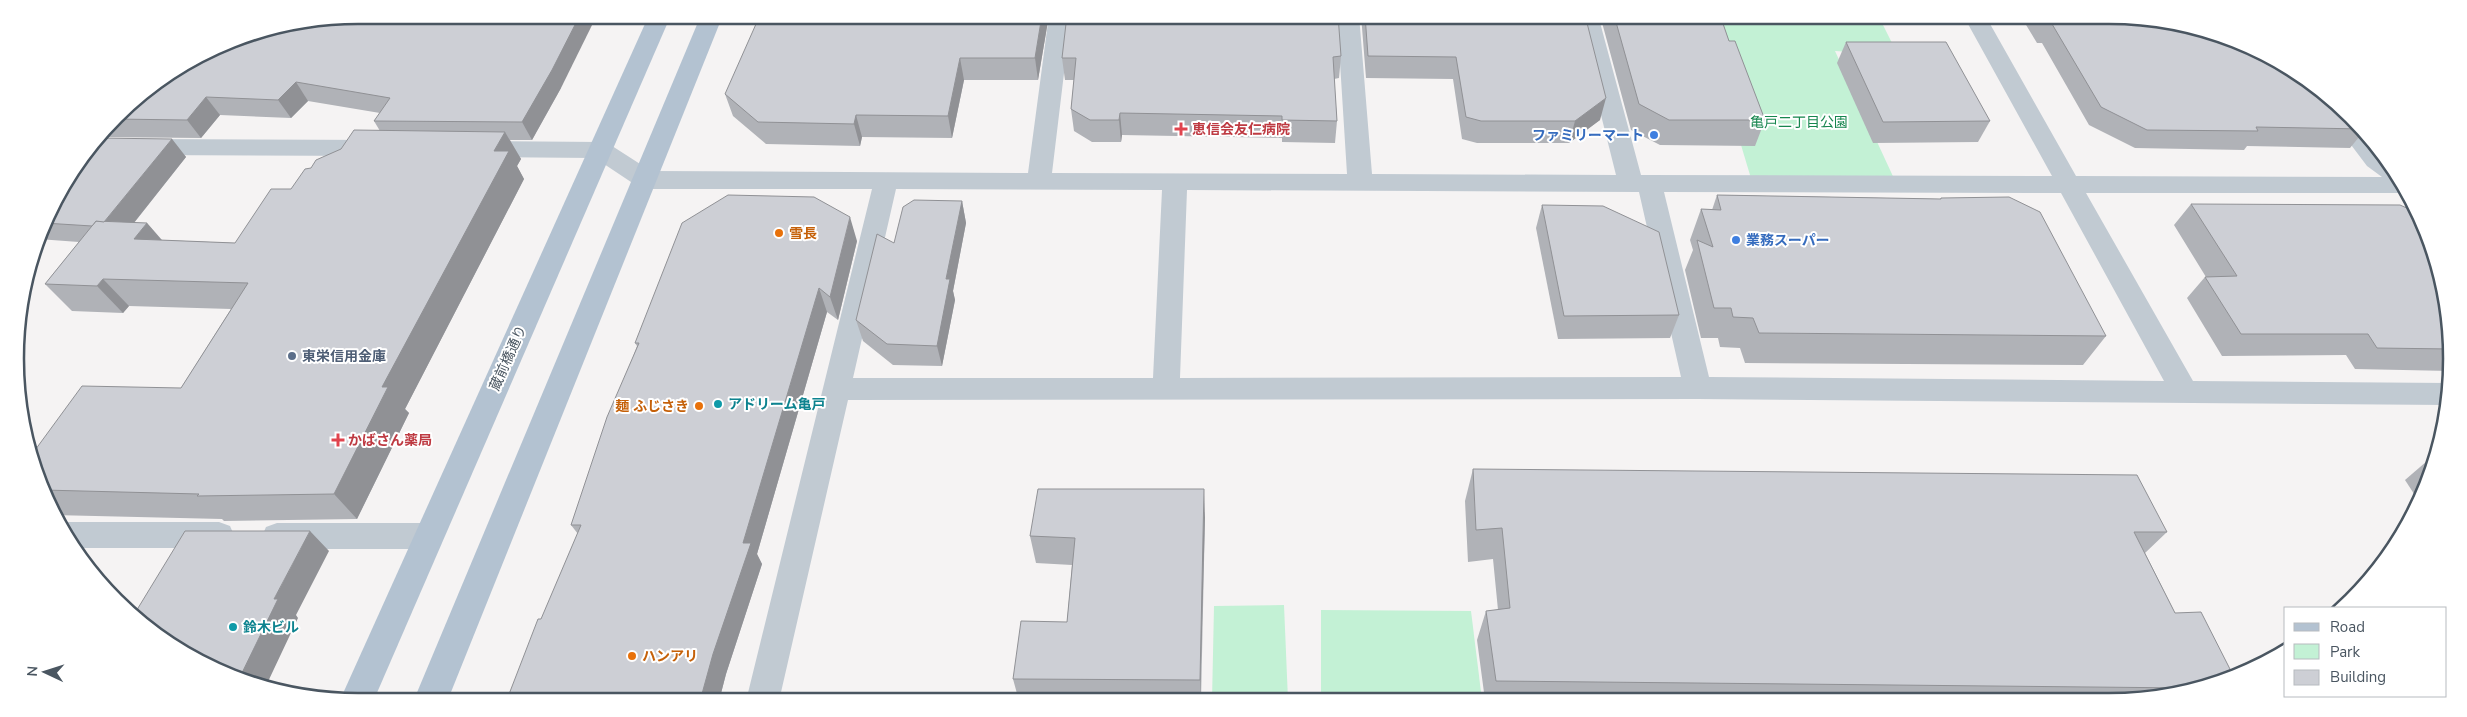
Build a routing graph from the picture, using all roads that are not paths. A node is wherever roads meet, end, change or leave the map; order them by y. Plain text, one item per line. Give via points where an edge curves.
1 (656, 24) edge
2 (708, 24) edge
3 (1059, 24) edge
4 (1349, 24) edge
5 (1590, 24) edge
6 (1979, 24) edge
7 (2350, 128) edge
8 (118, 147) edge
9 (398, 148) edge
10 (457, 149) edge
11 (600, 150) junction
12 (2380, 163) edge
13 (646, 180) junction
14 (1038, 180) junction
15 (886, 181) junction
16 (1175, 182) junction
17 (1360, 182) junction
18 (1640, 184) junction
19 (2070, 186) junction
20 (2395, 186) edge
21 (1166, 388) junction
22 (1698, 388) junction
23 (838, 389) junction
24 (2184, 391) junction
25 (2441, 394) edge
26 (75, 535) edge
27 (429, 536) junction
28 (360, 693) edge
29 (434, 693) edge
30 (764, 693) edge

1 - 11 main road, 蔵前橋通り
2 - 13 main road
3 - 14 street
4 - 17 street
5 - 18 street
6 - 19 street
7 - 12 street
8 - 9 street
10 - 11 street
11 - 13 street
11 - 27 main road, 蔵前橋通り
13 - 15 street
13 - 29 main road
14 - 15 street
14 - 16 street
15 - 23 street
16 - 17 street
16 - 21 street
17 - 18 street
18 - 19 street
18 - 22 street
19 - 20 street
19 - 24 street
21 - 22 street
21 - 23 street
22 - 24 street
23 - 30 street
24 - 25 street
26 - 27 street
27 - 28 main road, 蔵前橋通り

